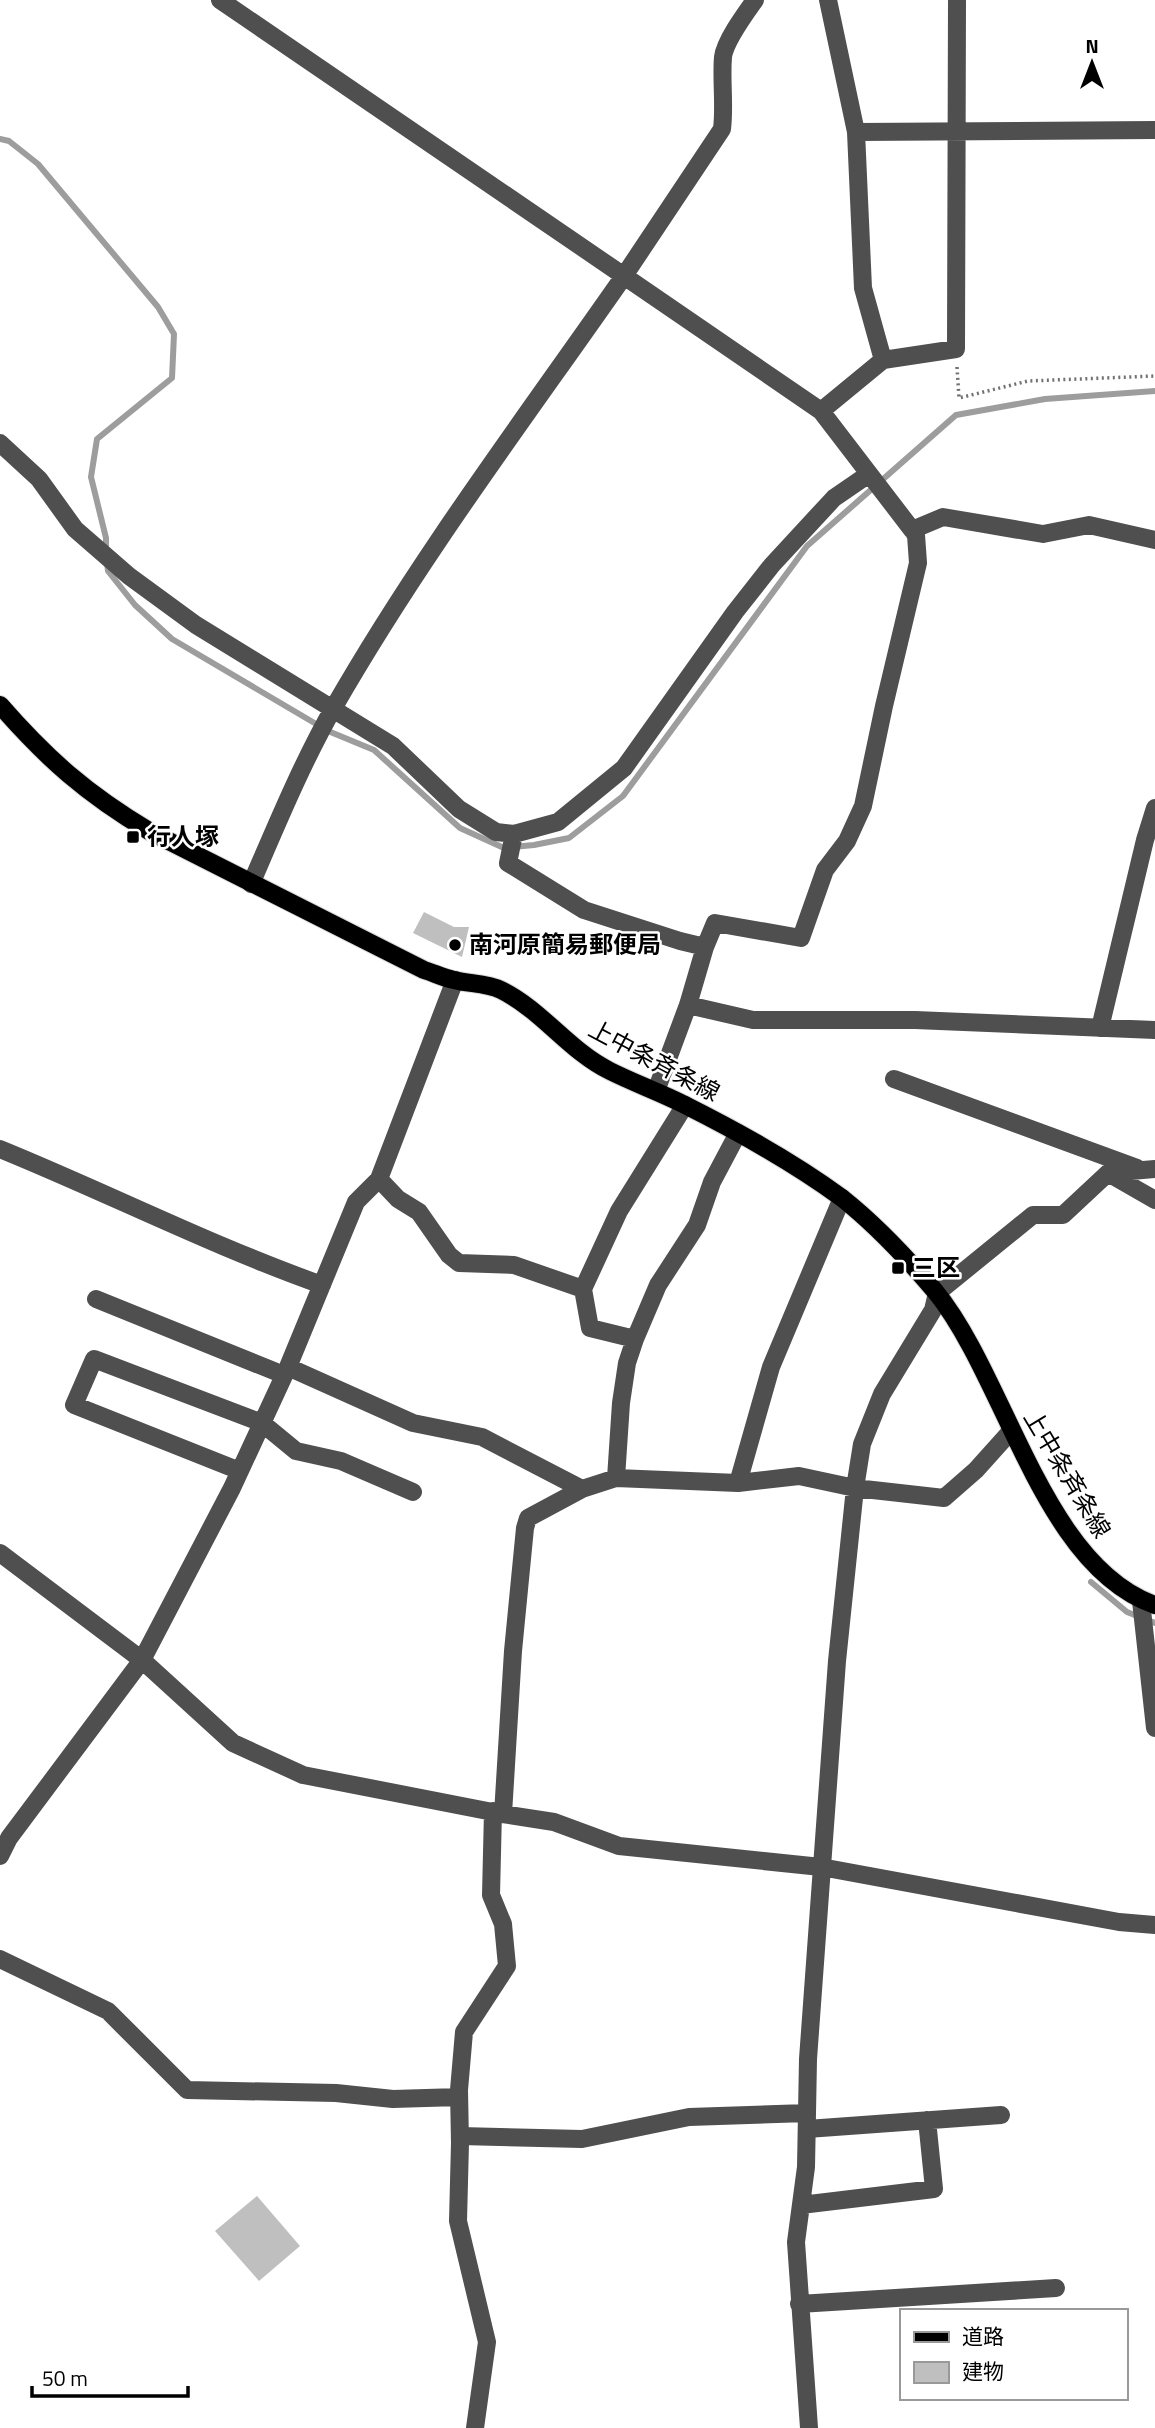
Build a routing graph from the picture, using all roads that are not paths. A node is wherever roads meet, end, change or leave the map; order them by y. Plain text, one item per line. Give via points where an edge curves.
1 (220, 0) edge
2 (755, 0) edge
3 (828, 0) edge
4 (957, 0) edge
5 (239, 5) edge
6 (1155, 130) edge
7 (856, 132) junction
8 (958, 132) junction
9 (624, 276) junction
10 (883, 360) junction
11 (821, 411) junction
12 (0, 443) edge
13 (869, 474) junction
14 (912, 530) junction
15 (1155, 541) edge
16 (0, 705) edge
17 (334, 708) junction
18 (1155, 808) edge
19 (514, 834) junction
20 (251, 884) junction
21 (705, 947) junction
22 (455, 980) junction
23 (688, 1005) junction
24 (1100, 1028) junction
25 (1155, 1030) edge
26 (894, 1079) dead end
27 (656, 1091) junction
28 (685, 1105) junction
29 (738, 1133) junction
30 (0, 1149) edge
31 (1149, 1169) edge
32 (1108, 1174) junction
33 (379, 1179) junction
34 (842, 1198) junction
35 (1155, 1200) edge
36 (321, 1285) junction
37 (583, 1289) junction
38 (937, 1293) junction
39 (96, 1299) dead end
40 (635, 1339) junction
41 (286, 1371) junction
42 (262, 1423) junction
43 (1011, 1431) junction
44 (240, 1471) junction
45 (616, 1478) junction
46 (738, 1483) junction
47 (855, 1488) junction
48 (582, 1489) junction
49 (413, 1492) dead end
50 (0, 1553) edge
51 (1148, 1603) edge
52 (142, 1660) junction
53 (1155, 1728) edge
54 (498, 1813) junction
55 (0, 1856) edge
56 (821, 1867) junction
57 (1155, 1925) edge
58 (0, 1959) edge
59 (459, 2096) junction
60 (1001, 2115) dead end
61 (928, 2120) junction
62 (807, 2121) junction
63 (460, 2136) junction
64 (801, 2205) junction
65 (1056, 2288) dead end
66 (799, 2304) junction
67 (475, 2428) edge
68 (809, 2428) edge

1 - 5 street
2 - 9 street via 723,55 722,129
3 - 7 street
4 - 8 street
5 - 9 street
6 - 8 street
7 - 8 street
7 - 10 street via 863,288
8 - 10 street via 956,349
9 - 11 street
9 - 17 street via 403,594
10 - 11 street
11 - 13 street
12 - 17 street via 39,479 75,529 129,576 196,625
13 - 14 street
13 - 19 street via 834,498 772,565 624,768 558,822
14 - 15 street via 943,517 1043,534 1089,526
14 - 21 street via 918,562 863,806 847,841 825,870 800,938 715,923
16 - 20 main road, 上中条斉条線 via 31,741 107,806
17 - 19 street via 393,746 459,809 496,832
17 - 20 street
18 - 24 street
19 - 21 street via 508,863 584,910
20 - 22 main road, 上中条斉条線 via 424,970
21 - 23 street
22 - 27 main road, 上中条斉条線 via 498,988 580,1054
22 - 33 street
23 - 24 street via 752,1020 915,1020
23 - 27 street
24 - 25 street
26 - 31 street
27 - 28 main road, 上中条斉条線
28 - 29 main road, 上中条斉条線
28 - 37 street via 619,1211
29 - 34 main road, 上中条斉条線
29 - 40 street via 712,1182 697,1225 659,1285
30 - 36 street via 89,1185 183,1231
31 - 32 street
32 - 35 street
32 - 38 street via 1063,1215 1033,1215
33 - 36 street via 356,1202
33 - 37 street via 419,1212 459,1262 514,1265
34 - 38 main road, 上中条斉条線 via 892,1242
34 - 46 street via 771,1367
36 - 41 street
37 - 40 street via 590,1328
38 - 43 main road, 上中条斉条線 via 965,1335
38 - 47 street via 933,1310 882,1394 862,1444
39 - 41 street
40 - 45 street via 627,1363
41 - 42 street
41 - 48 street via 413,1423 482,1437
42 - 44 street
42 - 44 street via 94,1359 74,1405
42 - 49 street via 296,1451 341,1461
43 - 47 street via 944,1498
43 - 51 main road, 上中条斉条線 via 1093,1564 1112,1582
44 - 52 street
45 - 46 street
45 - 48 street
46 - 47 street via 799,1476
47 - 56 street
48 - 54 street via 528,1518 524,1528
50 - 52 street
51 - 53 street
52 - 54 street via 233,1742 303,1775
52 - 55 street
54 - 56 street via 554,1822 620,1846
54 - 59 street via 491,1895 503,1924 507,1966 464,2032
56 - 57 street
56 - 62 street
58 - 59 street via 108,2011 187,2090 336,2093 393,2099
59 - 63 street
60 - 61 street
61 - 62 street
61 - 64 street via 934,2189
62 - 63 street via 689,2117 582,2139
62 - 64 street
63 - 67 street via 458,2221 487,2342
64 - 66 street via 796,2242
65 - 66 street
66 - 68 street

